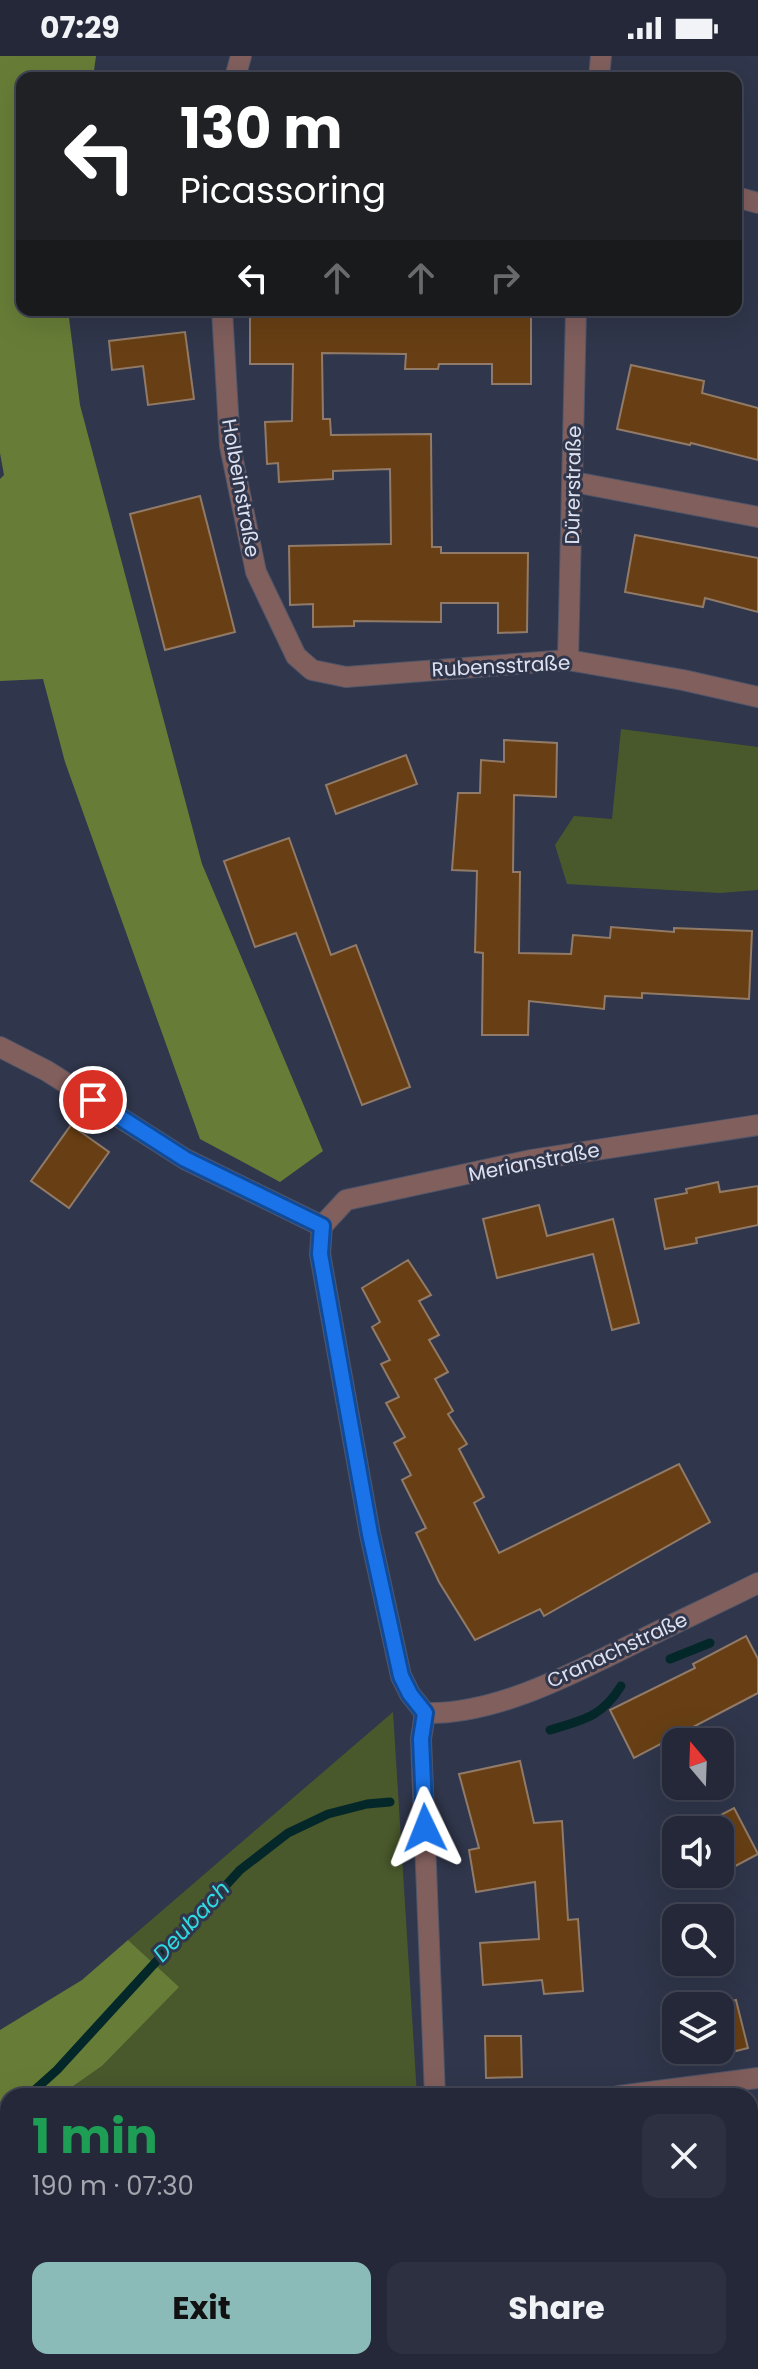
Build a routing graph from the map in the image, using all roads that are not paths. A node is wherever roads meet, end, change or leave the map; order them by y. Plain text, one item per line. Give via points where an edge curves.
1 (222, 316) edge
2 (576, 316) edge
3 (574, 482) junction
4 (758, 517) edge
5 (296, 656) joint
6 (568, 660) junction
7 (758, 697) edge
8 (0, 1047) edge
9 (758, 1125) edge
10 (322, 1226) junction
11 (758, 1583) edge
12 (425, 1713) junction
13 (758, 2078) edge
14 (435, 2088) edge
15 (681, 2088) edge

1 - 5 street, Holbeinstraße via 230,446 256,572
2 - 3 street, Dürerstraße
3 - 4 street
3 - 6 street, Dürerstraße
5 - 6 street, Rubensstraße via 312,670 346,677
6 - 7 street, Rubensstraße
8 - 10 street via 185,1159
9 - 10 street, Merianstraße via 531,1160 346,1200
10 - 12 street via 320,1254 370,1534 401,1676
11 - 12 street, Cranachstraße via 568,1676 451,1714
12 - 14 street via 421,1739
13 - 15 street

